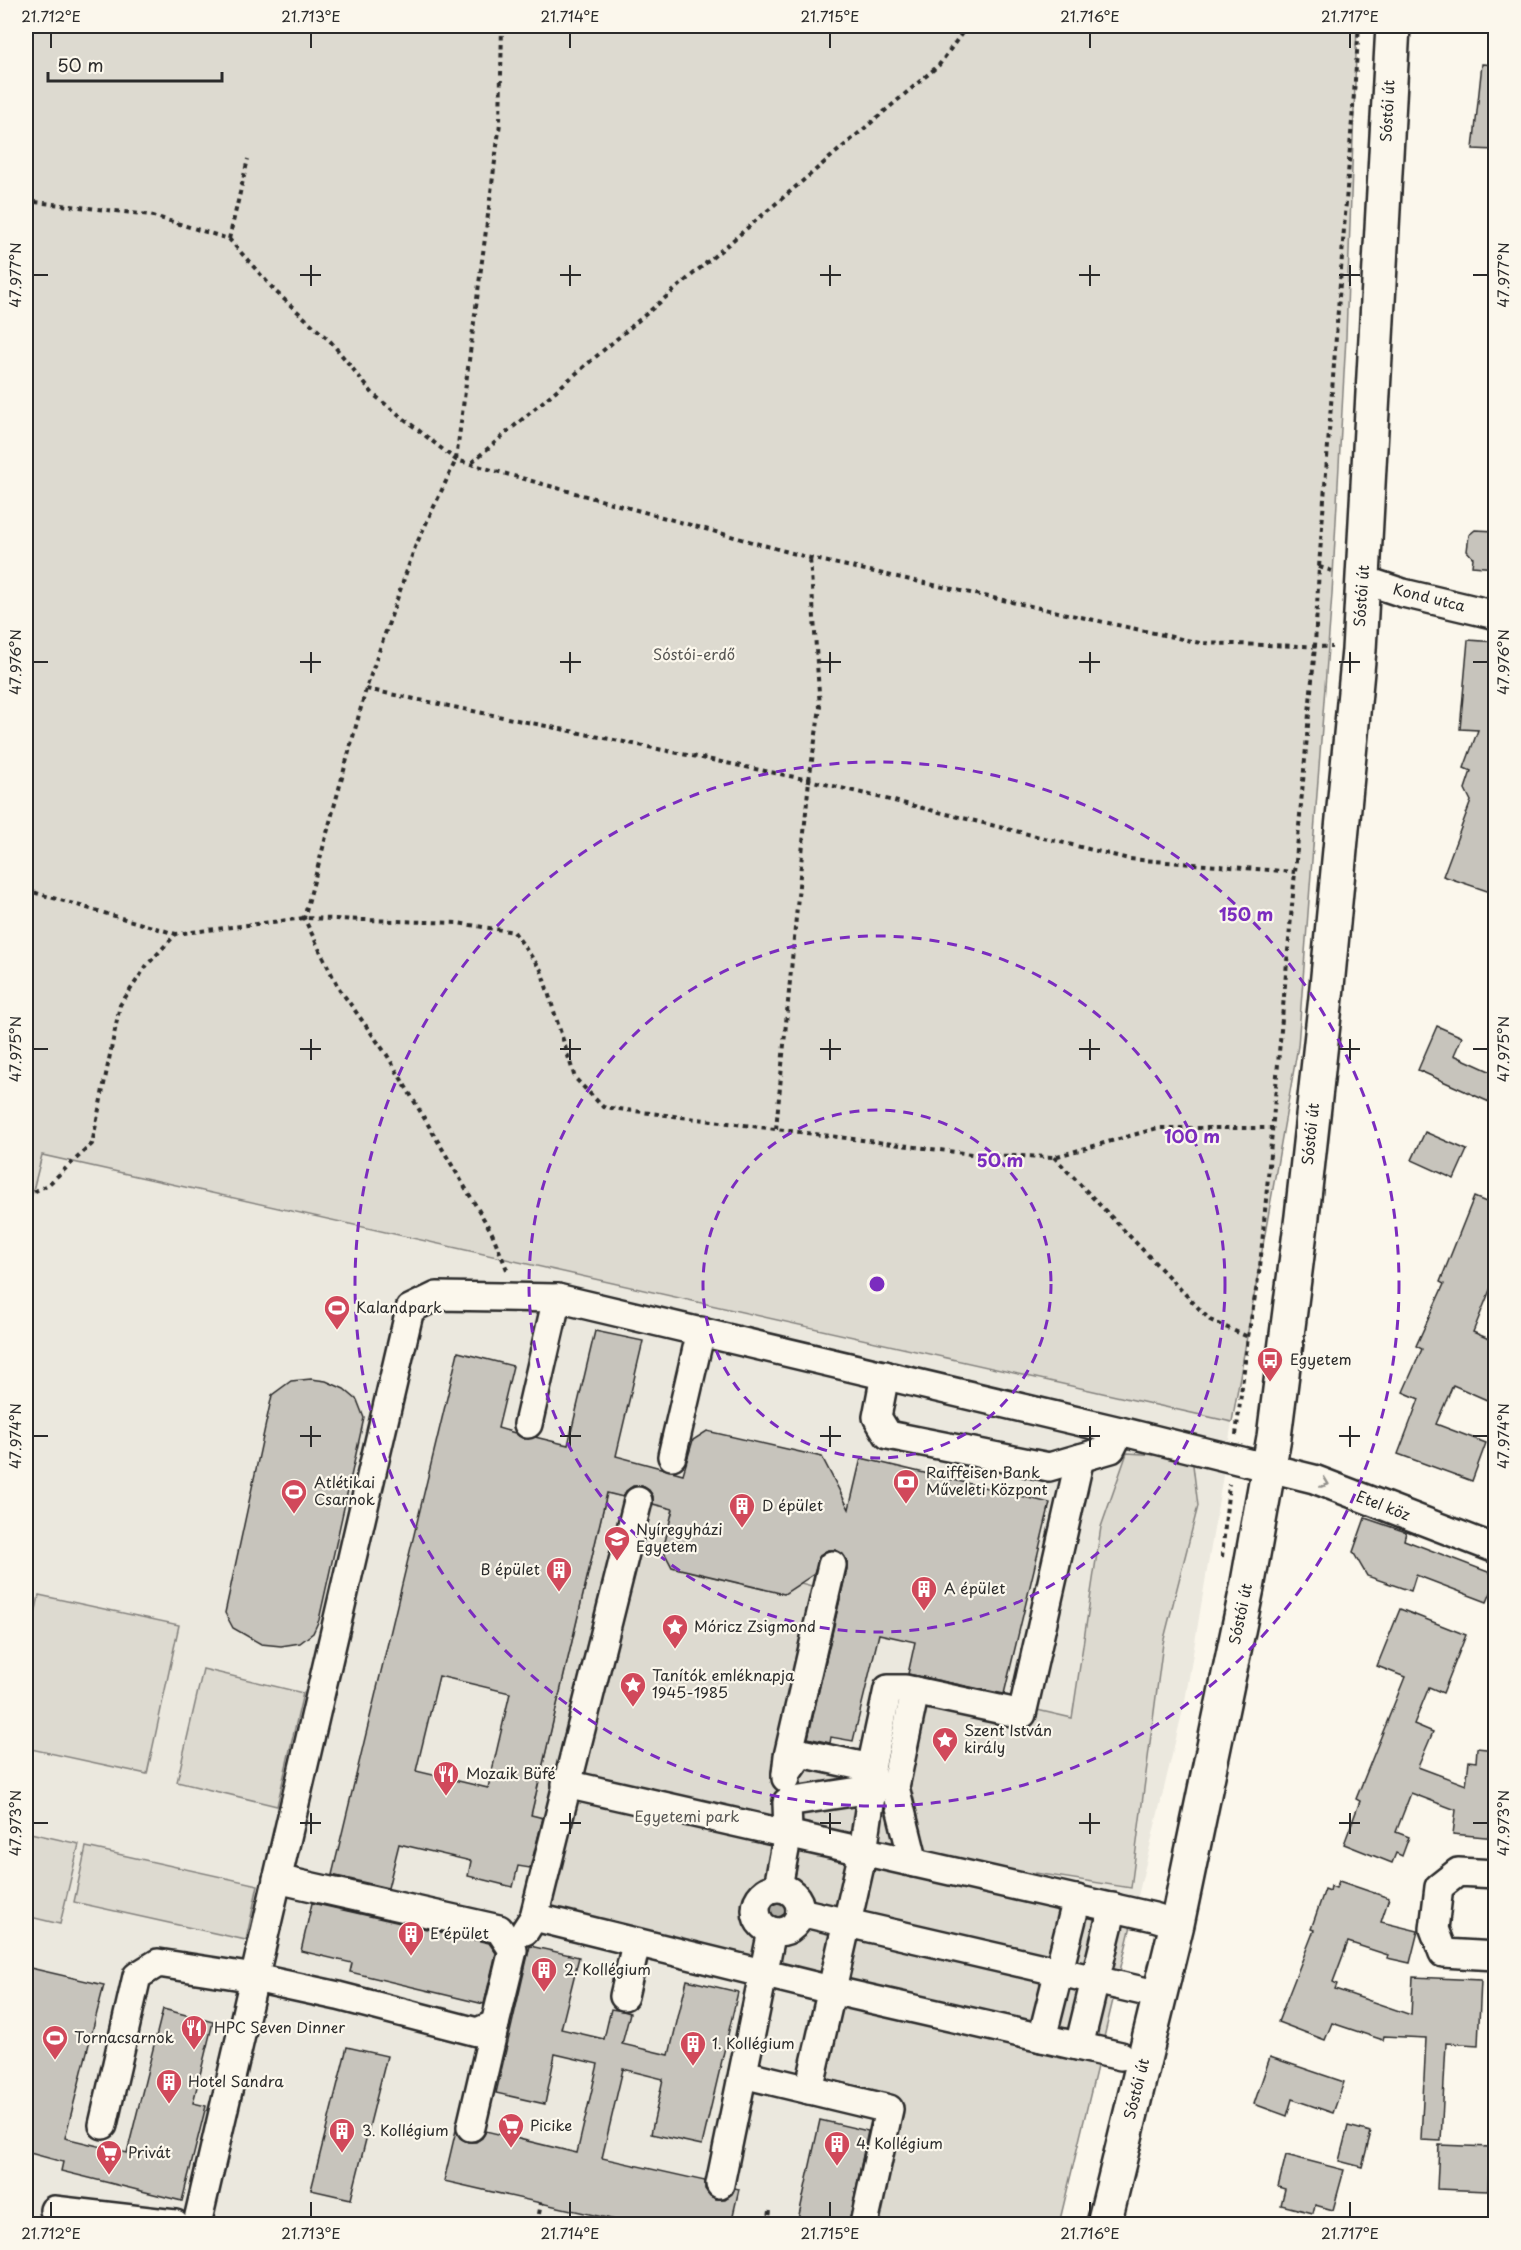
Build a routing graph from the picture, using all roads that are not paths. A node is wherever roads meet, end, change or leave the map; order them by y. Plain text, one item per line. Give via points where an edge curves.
1 (1393, 26) edge
2 (1364, 580) junction
3 (1496, 615) edge
4 (557, 1298) junction
5 (701, 1330) junction
6 (885, 1375) junction
7 (528, 1424) dead end
8 (1120, 1431) junction
9 (672, 1456) dead end
10 (1080, 1458) junction
11 (1268, 1468) junction
12 (638, 1501) dead end
13 (1496, 1549) edge
14 (832, 1565) dead end
15 (786, 1774) junction
16 (877, 1780) junction
17 (566, 1784) junction
18 (787, 1802) junction
19 (738, 1821) junction
20 (788, 1833) junction
21 (863, 1852) junction
22 (914, 1863) junction
23 (1496, 1874) edge
24 (277, 1879) junction
25 (778, 1887) junction
26 (1077, 1899) junction
27 (1113, 1907) junction
28 (800, 1912) junction
29 (534, 1917) junction
30 (848, 1924) junction
31 (1176, 1924) junction
32 (772, 1931) junction
33 (636, 1944) junction
34 (513, 1950) junction
35 (1496, 1956) edge
36 (1059, 1972) junction
37 (764, 1974) junction
38 (255, 1978) junction
39 (1095, 1980) junction
40 (831, 1990) junction
41 (1160, 1995) junction
42 (624, 1996) dead end
43 (495, 2024) junction
44 (1042, 2038) junction
45 (1079, 2046) junction
46 (1121, 2056) dead end
47 (743, 2074) junction
48 (809, 2090) junction
49 (103, 2125) dead end
50 (471, 2127) dead end
51 (720, 2184) dead end
52 (54, 2210) dead end
53 (175, 2224) edge
54 (197, 2224) edge
55 (864, 2224) edge
56 (1104, 2224) edge

1 - 2 main road, Sóstói út
2 - 3 street, Kond utca
2 - 11 main road, Sóstói út via 1304,1204
4 - 5 street, Etel köz
4 - 7 street
4 - 24 street, Etel köz via 437,1296 410,1309
5 - 6 street, Etel köz
5 - 9 street
6 - 8 street, Etel köz
6 - 10 street via 877,1417 888,1435 1049,1467
8 - 10 street via 1111,1449
8 - 11 street, Etel köz
10 - 16 street via 1022,1714 888,1689
11 -> 13 street, Etel köz via 1314,1479
11 - 31 main road, Sóstói út via 1247,1588
12 - 17 street
14 - 15 street
15 - 16 street via 801,1753
15 - 18 street
16 - 18 street
16 - 21 street
16 - 22 street
17 - 19 street
17 - 29 street
18 - 19 street
18 - 20 street
19 - 20 street
20 - 21 street
20 - 25 street
21 - 22 street
21 - 30 street
22 - 26 street
23 - 35 street via 1458,1872 1439,1887 1434,1929 1443,1953
24 - 34 street via 499,1929
24 - 38 street
25 - 28 street via 792,1892
25 - 32 street via 765,1892 755,1910 760,1924
26 - 27 street
26 - 36 street
27 - 31 street
27 - 39 street
28 - 30 street
28 - 32 street via 793,1926
29 - 33 street
29 - 34 street
30 - 36 street
30 - 40 street
31 - 41 main road, Sóstói út
32 - 37 street
33 - 37 street
33 - 42 street
34 - 43 street
36 - 39 street
36 - 44 street
37 - 40 street
37 - 47 street
38 - 43 street via 477,2032
38 - 49 street via 158,1963 137,1976
38 - 54 street
39 - 41 street
39 - 45 street
40 - 44 street
40 - 48 street
41 - 56 main road, Sóstói út
43 - 50 street
44 - 45 street
45 - 46 street
47 - 48 street
47 - 51 street
48 - 55 street via 890,2109
52 - 53 street

